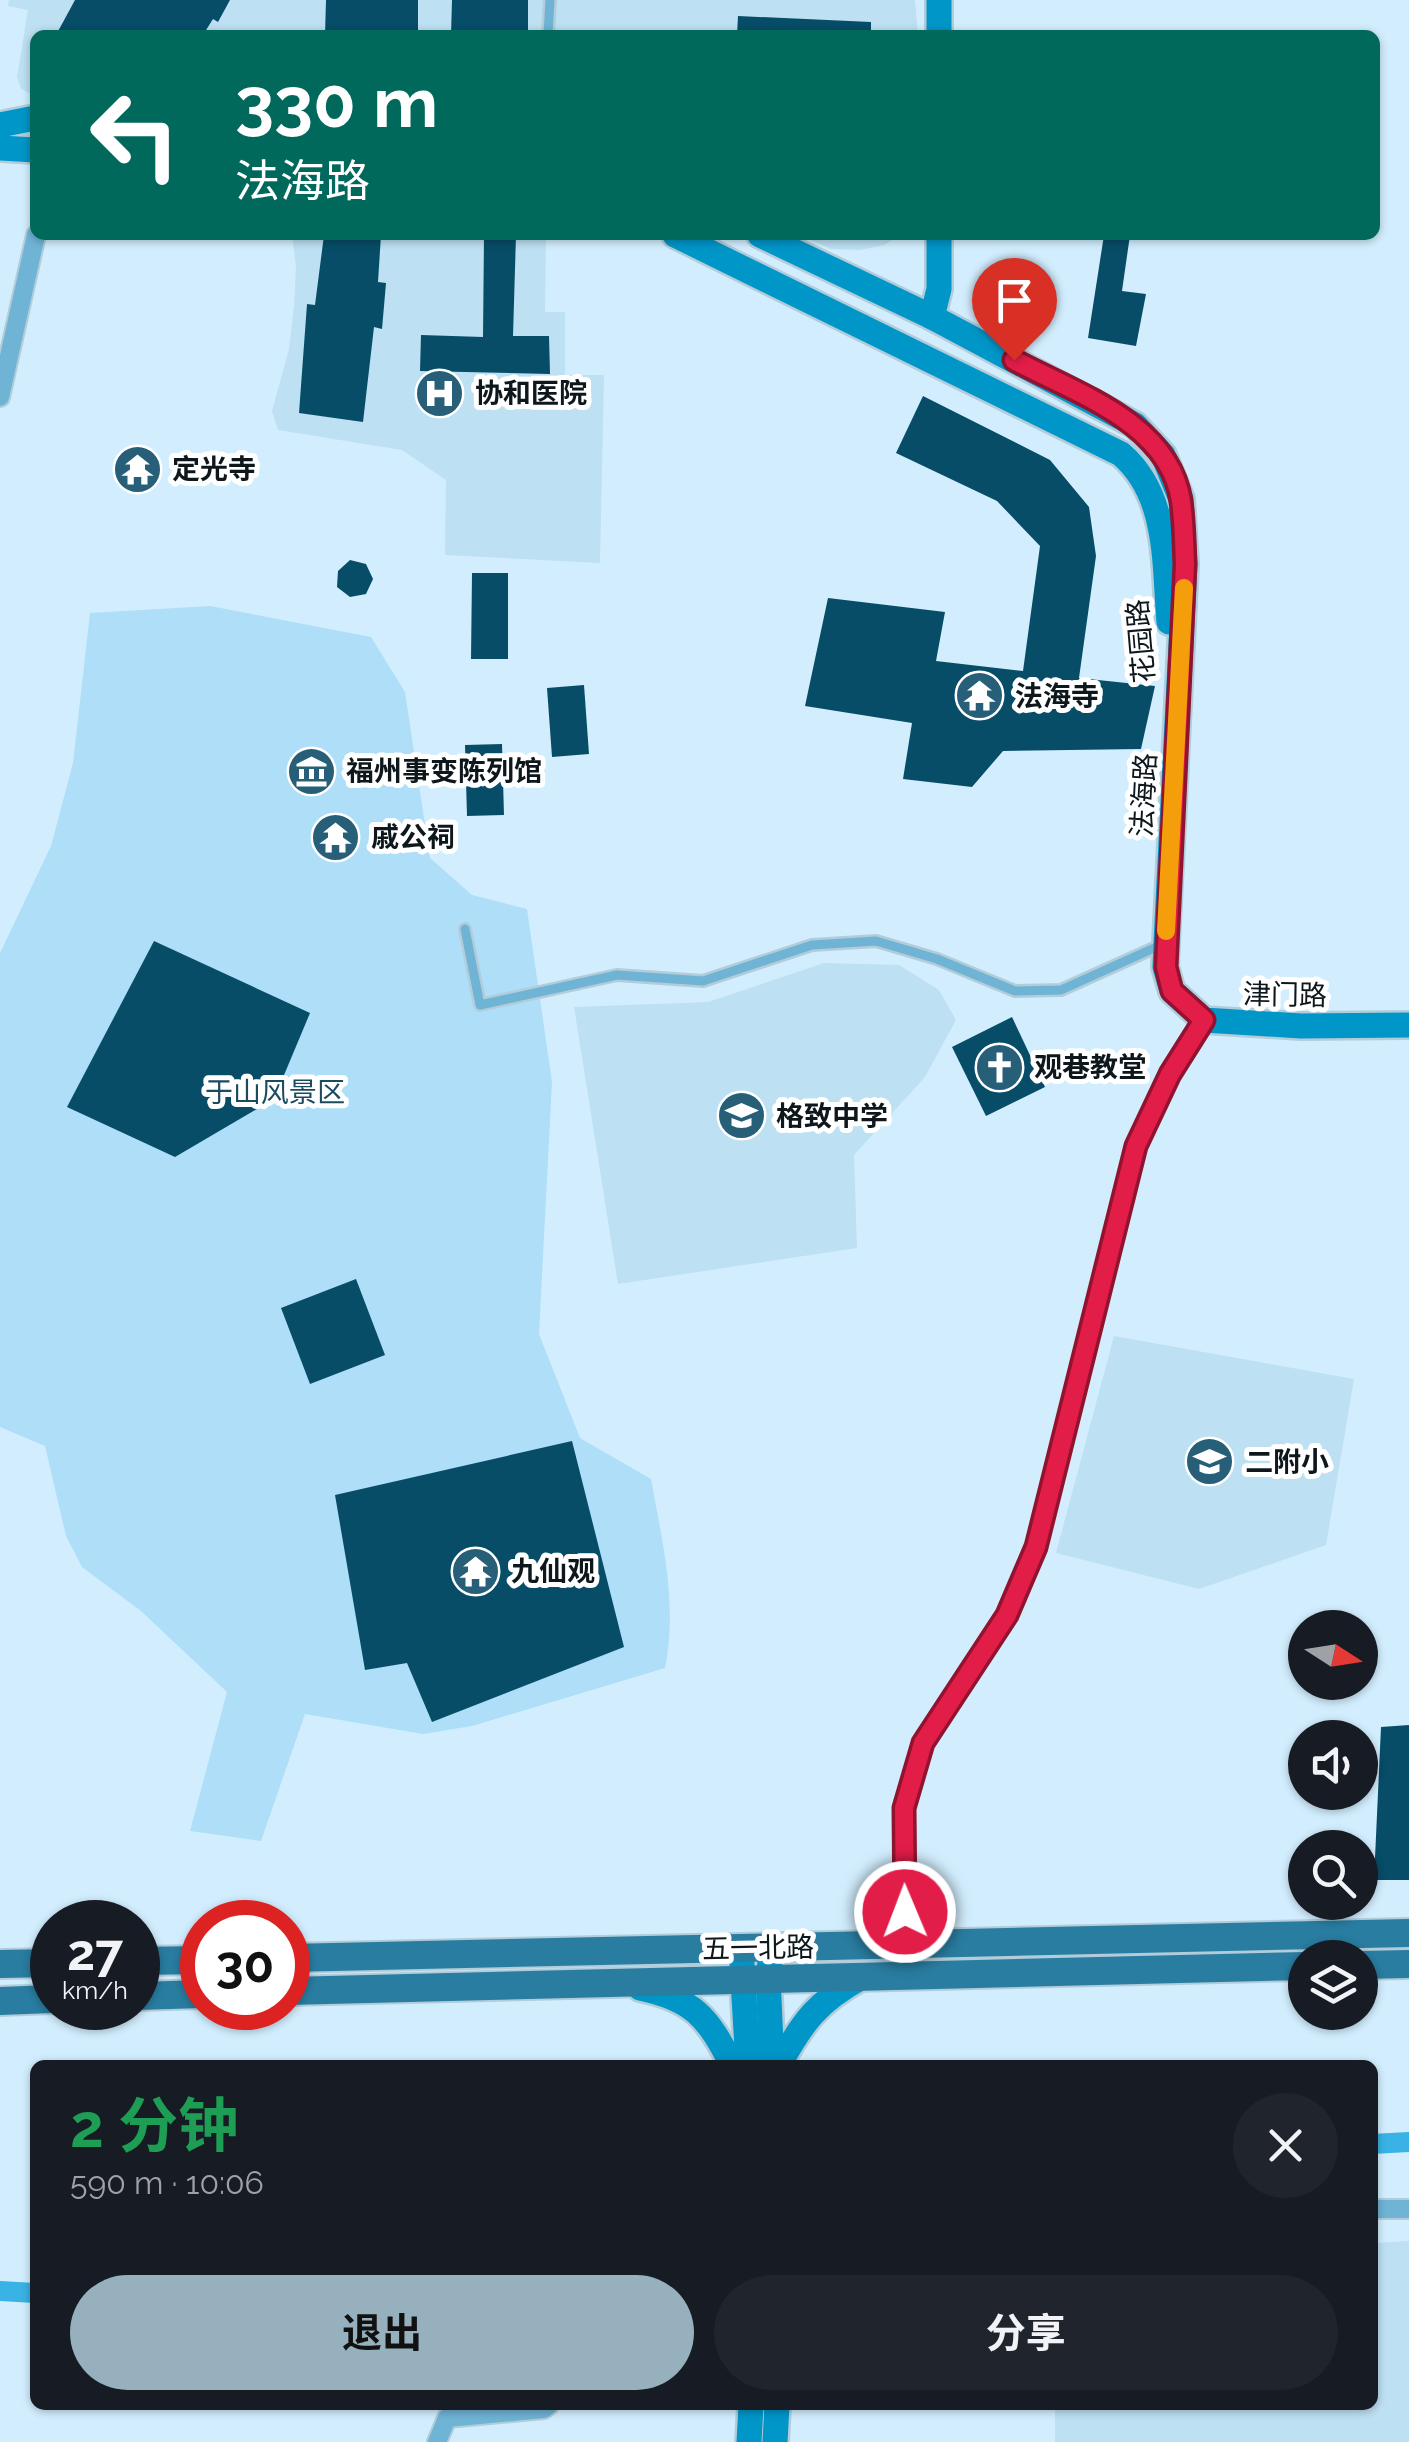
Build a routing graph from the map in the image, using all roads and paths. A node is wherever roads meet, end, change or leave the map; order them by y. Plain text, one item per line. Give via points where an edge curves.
1 (550, 0) edge
2 (940, 0) edge
3 (548, 30) edge
4 (940, 30) edge
5 (30, 119) edge
6 (0, 125) edge
7 (0, 148) edge
8 (30, 150) edge
9 (35, 240) edge
10 (685, 240) edge
11 (770, 240) edge
12 (939, 240) edge
13 (932, 317) junction
14 (0, 397) edge
15 (1178, 721) junction
16 (465, 928) dead end
17 (1166, 942) junction
18 (1172, 991) joint
19 (1204, 1020) junction
20 (1409, 1026) edge
21 (1409, 1932) edge
22 (906, 1946) junction
23 (772, 1947) junction
24 (742, 1948) junction
25 (310, 1958) edge
26 (30, 1963) edge
27 (0, 1964) edge
28 (1409, 1964) edge
29 (1378, 1965) edge
30 (1288, 1966) edge
31 (864, 1976) junction
32 (756, 1977) junction
33 (601, 1980) junction
34 (310, 1990) edge
35 (30, 1999) edge
36 (0, 2000) edge
37 (729, 2060) edge
38 (748, 2060) edge
39 (774, 2060) edge
40 (778, 2060) edge
41 (1409, 2208) edge
42 (1378, 2209) edge
43 (533, 2410) edge
44 (751, 2410) edge
45 (777, 2410) edge
46 (437, 2442) edge
47 (749, 2442) edge
48 (775, 2442) edge

1 - 3 lane
2 - 4 street
5 - 6 street
7 - 8 street
9 - 14 street
10 - 15 street, 花园路 via 1135,465 1161,526
11 - 13 street, 花园路
12 - 13 street
13 - 15 street, 花园路 via 1135,426 1163,455 1181,499 1184,548
15 - 17 street, 法海路
16 - 17 lane via 480,1006 617,976 703,981 812,945 876,941 1015,991 1061,990
17 - 18 street, 法海路
18 - 19 street, 津门路
19 - 20 street, 津门路
19 - 22 street via 1136,1146 1036,1547 1007,1615 923,1743 904,1808
21 - 22 main road, 五一北路
22 - 23 main road, 五一北路
23 - 24 main road, 五一北路
23 - 32 street
24 - 25 main road, 五一北路
24 - 32 street
26 - 27 main road
28 - 29 main road
30 - 31 main road, 五一北路
31 - 32 main road, 五一北路
31 - 40 street via 806,2017
32 - 33 main road, 五一北路
32 - 38 street
32 - 39 street
33 - 34 main road, 五一北路
33 - 37 street via 674,1995 702,2016
35 - 36 main road
41 - 42 street
43 - 46 street via 448,2418
44 - 47 street
45 - 48 street

